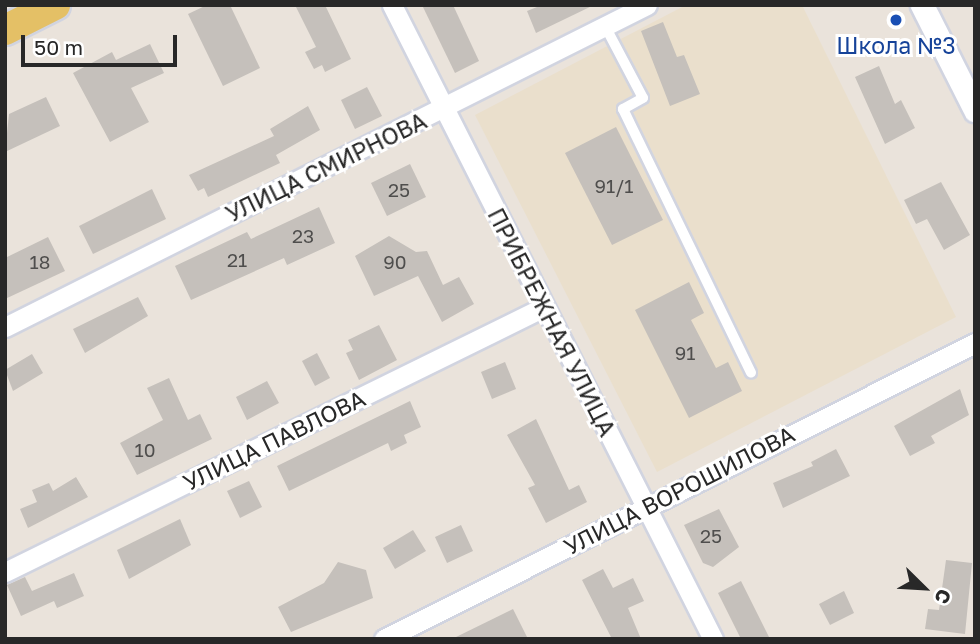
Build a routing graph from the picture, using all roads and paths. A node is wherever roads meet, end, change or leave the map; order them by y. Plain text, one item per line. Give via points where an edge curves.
1 (392, 5) edge
2 (647, 5) edge
3 (922, 5) edge
4 (44, 8) edge
5 (605, 26) junction
6 (5, 30) edge
7 (446, 107) junction
8 (975, 110) edge
9 (544, 307) junction
10 (5, 327) edge
11 (975, 342) edge
12 (751, 373) dead end
13 (645, 506) junction
14 (5, 572) edge
15 (384, 639) edge
16 (713, 639) edge

1 - 7 street, ПРИБРЕЖНАЯ УЛИЦА
2 - 5 street, УЛИЦА СМИРНОВА
3 - 8 street
4 - 6 main road
5 - 7 street, УЛИЦА СМИРНОВА
5 - 12 lane via 643,98 624,109
7 - 9 street, ПРИБРЕЖНАЯ УЛИЦА
7 - 10 street, УЛИЦА СМИРНОВА
9 - 13 street, ПРИБРЕЖНАЯ УЛИЦА
9 - 14 street, УЛИЦА ПАВЛОВА
11 - 13 street, УЛИЦА ВОРОШИЛОВА
13 - 15 street, УЛИЦА ВОРОШИЛОВА
13 - 16 street, ПРИБРЕЖНАЯ УЛИЦА

